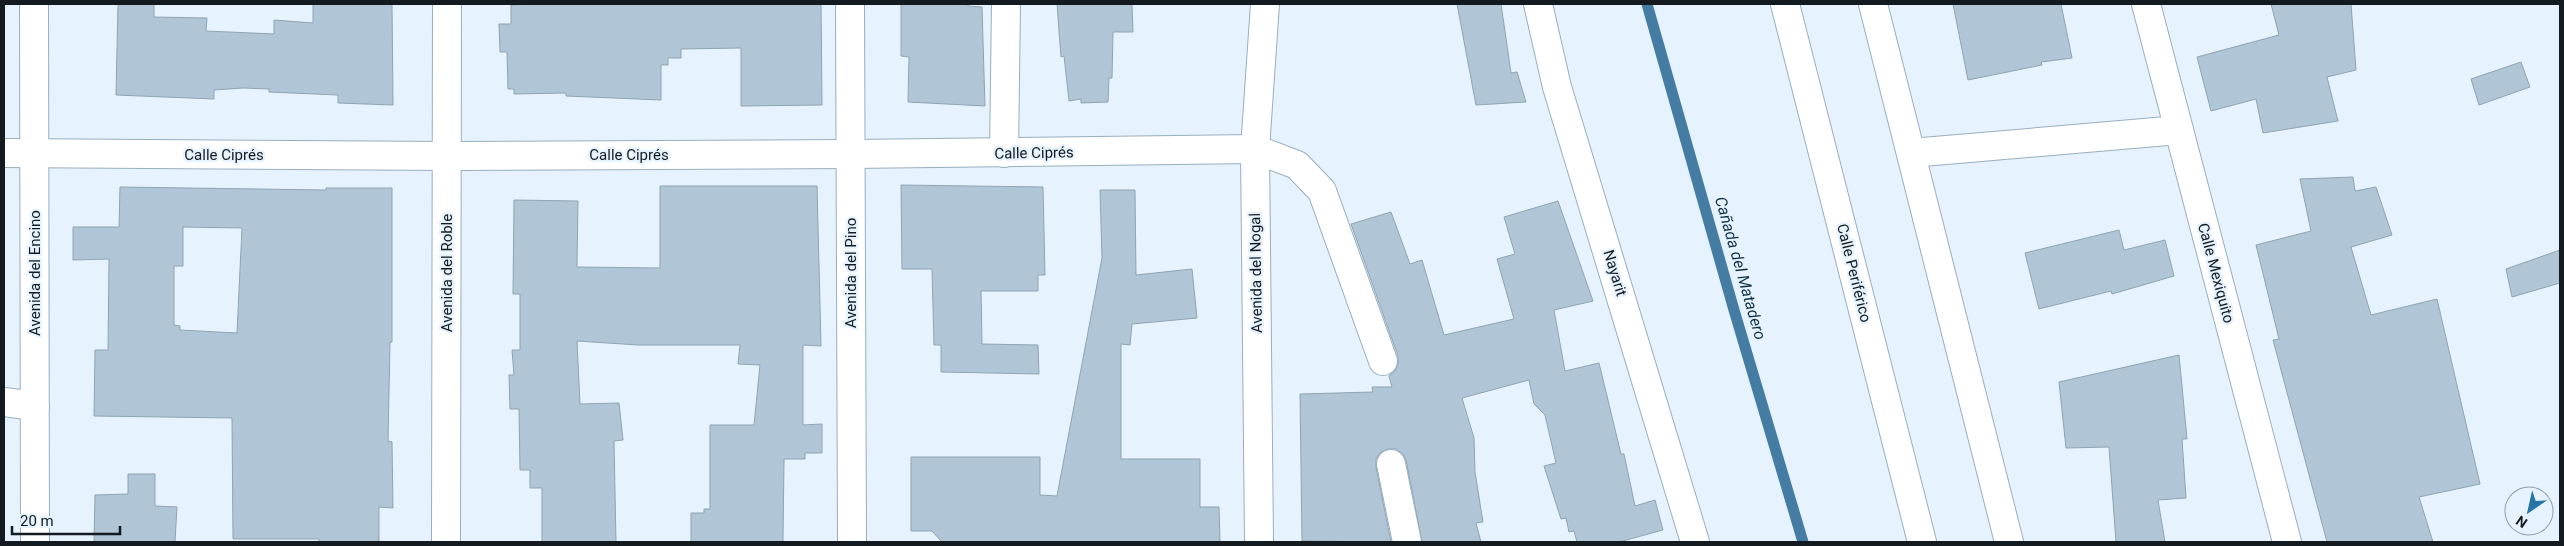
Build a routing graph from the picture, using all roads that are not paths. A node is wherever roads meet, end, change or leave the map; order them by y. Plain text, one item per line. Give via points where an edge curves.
1 (34, 4) edge
2 (447, 4) edge
3 (850, 4) edge
4 (1006, 4) edge
5 (1265, 4) edge
6 (1538, 4) edge
7 (1785, 4) edge
8 (2146, 4) edge
9 (1876, 10) edge
10 (2179, 130) junction
11 (1255, 149) junction
12 (4, 153) edge
13 (1004, 153) junction
14 (1910, 153) junction
15 (851, 154) junction
16 (35, 155) junction
17 (448, 156) junction
18 (1383, 361) dead end
19 (4, 402) edge
20 (35, 406) junction
21 (1391, 464) dead end
22 (35, 542) edge
23 (446, 542) edge
24 (852, 542) edge
25 (1259, 542) edge
26 (1407, 542) edge
27 (1695, 542) edge
28 (1922, 542) edge
29 (2009, 542) edge
30 (2287, 542) edge

1 - 16 main road, Avenida del Encino
2 - 17 main road, Avenida del Roble
3 - 15 main road, Avenida del Pino
4 - 13 main road
5 - 11 main road, Avenida del Nogal
6 - 27 main road, Nayarit via 1557,87
7 - 28 main road, Calle Periférico
8 - 10 main road, Calle Mexiquito
9 - 14 main road
10 - 14 main road
10 - 30 main road, Calle Mexiquito
11 - 13 main road, Calle Ciprés
11 - 18 main road via 1297,165 1322,191
11 - 25 main road, Avenida del Nogal
12 - 16 main road, Calle Ciprés
13 - 15 main road, Calle Ciprés
14 - 29 main road
15 - 17 main road, Calle Ciprés
15 - 24 main road, Avenida del Pino
16 - 17 main road, Calle Ciprés
16 - 20 main road, Avenida del Encino
17 - 23 main road, Avenida del Roble
19 - 20 main road
20 - 22 main road, Avenida del Encino
21 - 26 main road

